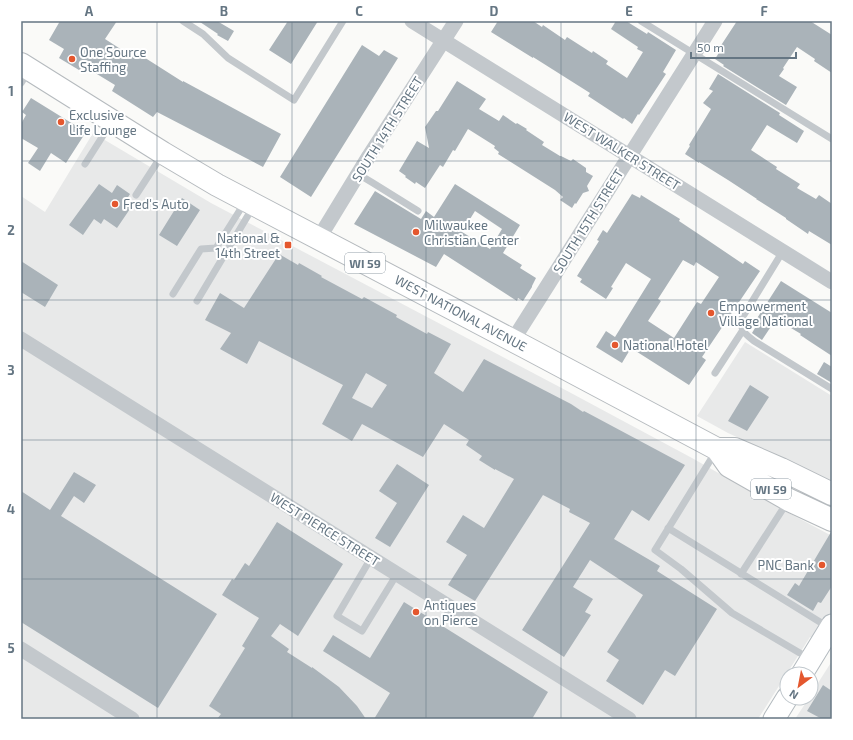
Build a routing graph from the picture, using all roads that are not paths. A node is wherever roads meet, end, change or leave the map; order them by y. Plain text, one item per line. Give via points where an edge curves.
1 (183, 21) edge
2 (343, 21) edge
3 (412, 21) edge
4 (456, 21) edge
5 (641, 21) edge
6 (715, 21) edge
7 (443, 40) junction
8 (694, 54) junction
9 (24, 72) edge
10 (113, 121) junction
11 (832, 139) edge
12 (163, 153) junction
13 (629, 156) junction
14 (86, 164) dead end
15 (358, 174) junction
16 (136, 195) dead end
17 (250, 203) junction
18 (418, 211) dead end
19 (319, 238) junction
20 (783, 251) junction
21 (832, 282) edge
22 (173, 294) dead end
23 (197, 301) dead end
24 (743, 330) junction
25 (21, 339) edge
26 (513, 340) junction
27 (715, 372) dead end
28 (832, 389) edge
29 (717, 449) junction
30 (802, 479) junction
31 (832, 494) edge
32 (789, 500) junction
33 (832, 520) edge
34 (668, 528) junction
35 (371, 558) junction
36 (397, 574) junction
37 (742, 574) junction
38 (831, 627) edge
39 (21, 649) edge
40 (805, 666) edge
41 (807, 666) edge
42 (782, 706) edge
43 (126, 717) edge
44 (629, 719) edge
45 (774, 719) edge

1 - 2 lane via 203,34 228,58 294,100
3 - 7 street, WEST WALKER STREET
4 - 7 street, SOUTH 14TH STREET
5 - 8 lane
6 - 8 street, SOUTH 15TH STREET
7 - 13 street, WEST WALKER STREET
7 - 15 street, SOUTH 14TH STREET
8 - 11 lane
8 - 13 street, SOUTH 15TH STREET
9 - 10 main road, WEST NATIONAL AVENUE / WI 59
10 - 12 main road, WEST NATIONAL AVENUE / WI 59
10 - 14 lane
12 - 16 lane
12 - 17 main road, WEST NATIONAL AVENUE / WI 59
13 - 20 street, WEST WALKER STREET
13 - 26 street, SOUTH 15TH STREET
15 - 18 lane
15 - 19 street, SOUTH 14TH STREET
17 - 19 main road, WEST NATIONAL AVENUE / WI 59
17 - 22 lane via 216,248 201,249
17 - 23 lane
19 - 26 main road, WEST NATIONAL AVENUE / WI 59
20 - 21 street, WEST WALKER STREET
20 - 24 lane via 742,318
24 - 27 lane
24 - 28 lane via 754,340
25 - 35 street, WEST PIERCE STREET
26 - 29 main road, WEST NATIONAL AVENUE / WI 59
29 - 30 main road, WEST NATIONAL AVENUE / WI 59 via 735,449
29 - 32 main road, WEST NATIONAL AVENUE / WI 59 via 729,466
29 - 34 lane
30 - 31 main road, WEST NATIONAL AVENUE / WI 59
30 - 32 main road
32 - 33 main road, WEST NATIONAL AVENUE / WI 59
32 - 37 lane
34 - 37 lane
34 - 40 lane via 655,550 732,613
35 - 36 street, WEST PIERCE STREET
35 - 36 lane via 337,616 362,631
36 - 44 street, WEST PIERCE STREET
37 - 38 lane
38 - 41 main road
39 - 43 street
42 - 45 main road

